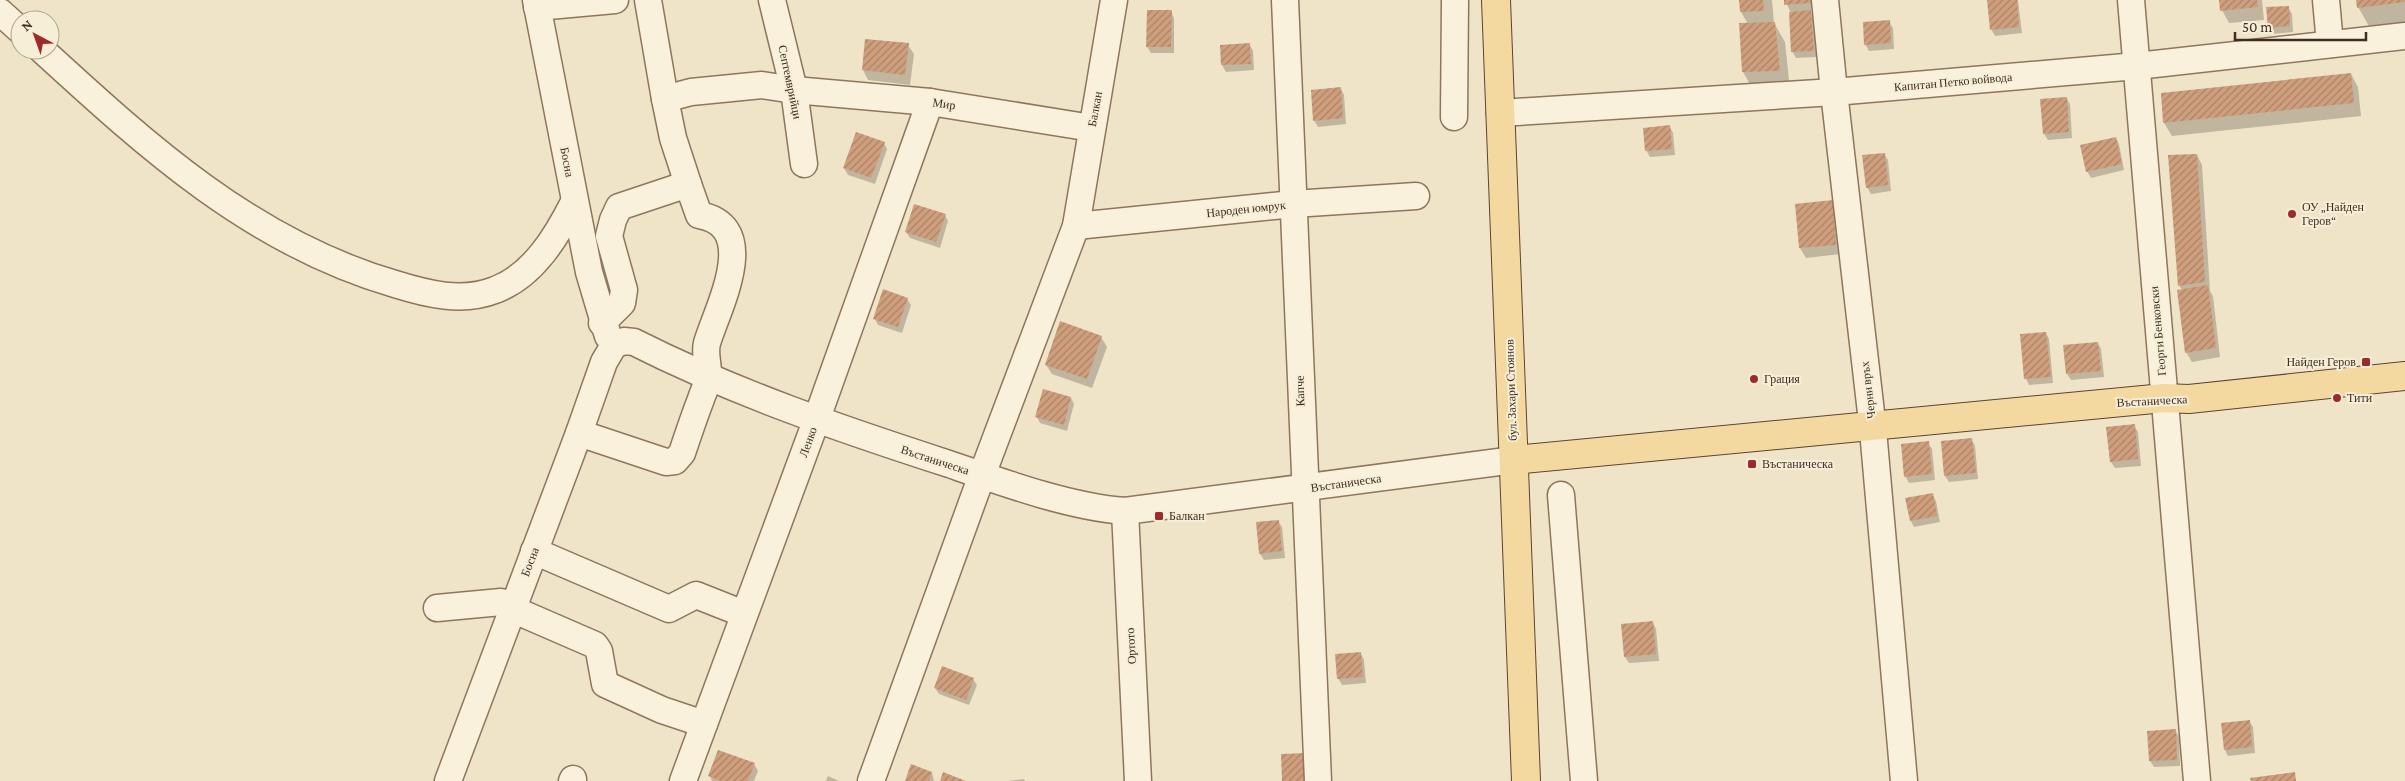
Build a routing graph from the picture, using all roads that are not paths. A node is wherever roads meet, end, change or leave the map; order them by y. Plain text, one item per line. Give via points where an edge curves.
1 (615, 0) edge
2 (648, 0) edge
3 (772, 0) edge
4 (1114, 0) edge
5 (1285, 0) edge
6 (1455, 0) edge
7 (1496, 0) edge
8 (1825, 0) edge
9 (2130, 0) edge
10 (2326, 0) edge
11 (537, 4) edge
12 (0, 12) edge
13 (10, 21) edge
14 (2405, 36) edge
15 (2330, 44) junction
16 (53, 60) edge
17 (2137, 66) junction
18 (794, 90) junction
19 (1834, 92) junction
20 (665, 99) junction
21 (930, 102) junction
22 (1500, 113) junction
23 (1454, 117) dead end
24 (1092, 128) junction
25 (804, 164) dead end
26 (688, 184) junction
27 (1416, 196) dead end
28 (574, 202) junction
29 (1293, 204) junction
30 (1076, 226) junction
31 (608, 334) junction
32 (2405, 376) edge
33 (708, 377) junction
34 (2164, 398) junction
35 (816, 421) junction
36 (1872, 424) junction
37 (579, 433) junction
38 (1514, 460) junction
39 (982, 476) junction
40 (1304, 489) junction
41 (1561, 495) dead end
42 (1125, 511) junction
43 (534, 551) junction
44 (437, 608) dead end
45 (512, 609) junction
46 (744, 614) junction
47 (704, 724) junction
48 (448, 781) edge
49 (682, 781) edge
50 (872, 781) edge
51 (1138, 781) edge
52 (1318, 781) edge
53 (1526, 781) edge
54 (1584, 781) edge
55 (1904, 781) edge
56 (2197, 781) edge

1 - 11 street
2 - 20 street
3 - 18 street, Септемврийци
4 - 24 street, Балкан
5 - 29 street, Капче
6 - 23 street
7 - 22 main road, бул. Захари Стоянов
8 - 19 street, Черни връх
9 - 17 street, Георги Бенковски
10 - 15 street
11 - 28 street, Босна
12 - 13 street
14 - 15 street, Капитан Петко войвода
15 - 17 street, Капитан Петко войвода
16 - 28 street via 183,174 273,232 334,263 424,293 467,296 496,290 524,273 551,244
17 - 19 street, Капитан Петко войвода
17 - 34 street, Георги Бенковски
18 - 20 street, Мир via 762,85 727,87
18 - 21 street, Мир
18 - 25 street, Септемврийци
19 - 22 street, Капитан Петко войвода
19 - 36 street, Черни връх
20 - 26 street
21 - 24 street, Мир
21 - 35 street, Ленко
22 - 38 main road, бул. Захари Стоянов
24 - 30 street, Балкан
26 - 31 street via 619,206 609,236 624,290 622,303
26 - 33 street via 699,215 719,223 730,237 732,253 731,272 707,345 705,362
27 - 29 street, Народен юмрук
28 - 31 street, Босна
29 - 30 street, Народен юмрук
29 - 40 street, Капче
30 - 39 street, Балкан
31 - 33 street, Въстаническа via 634,342
31 - 37 street, Босна via 604,362
32 - 34 main road, Въстаническа via 2189,399
33 - 35 street, Въстаническа
33 - 37 street via 682,454 675,461 666,462
34 - 36 main road, Въстаническа
34 - 56 street, Георги Бенковски
35 - 39 street, Въстаническа
35 - 46 street, Ленко
36 - 38 main road, Въстаническа
36 - 55 street, Черни връх
37 - 43 street, Босна
38 - 40 street, Въстаническа
38 - 53 main road, бул. Захари Стоянов
39 - 42 street, Въстаническа via 1098,509
39 - 50 street, Балкан
40 - 42 street, Въстаническа
40 - 52 street, Капче
41 - 54 street
42 - 51 street, Ортото
43 - 45 street, Босна
43 - 46 street via 669,610 696,595
44 - 45 street via 501,602
45 - 47 street via 595,646 605,684 662,710
45 - 48 street, Босна
46 - 47 street, Ленко
47 - 49 street, Ленко

